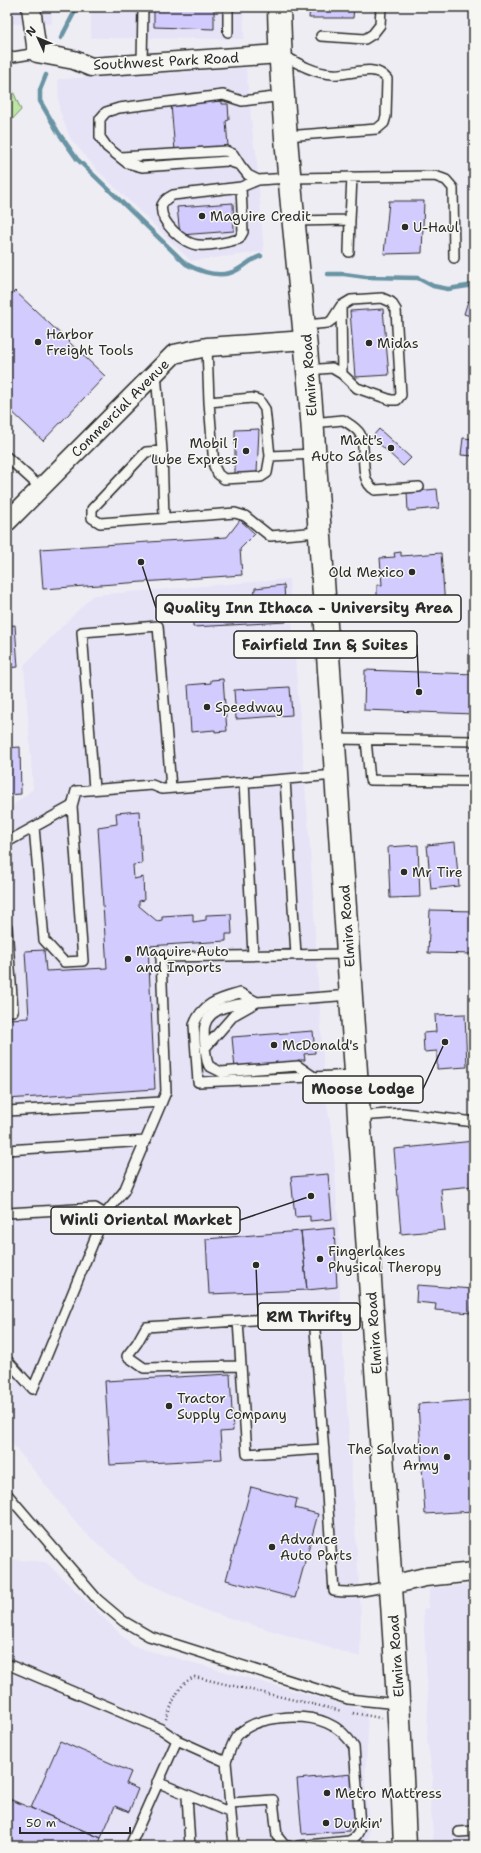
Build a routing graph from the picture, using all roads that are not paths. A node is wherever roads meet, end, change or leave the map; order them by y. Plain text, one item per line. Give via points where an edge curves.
1 (31, 7) edge
2 (143, 7) edge
3 (228, 7) edge
4 (279, 7) edge
5 (381, 7) edge
6 (228, 32) dead end
7 (321, 36) dead end
8 (37, 53) junction
9 (280, 54) junction
10 (7, 58) edge
11 (142, 63) junction
12 (283, 96) junction
13 (286, 136) junction
14 (352, 177) junction
15 (289, 178) junction
16 (258, 180) junction
17 (241, 188) junction
18 (350, 220) junction
19 (293, 221) junction
20 (349, 252) dead end
21 (454, 258) dead end
22 (341, 306) junction
23 (306, 333) junction
24 (207, 347) junction
25 (308, 370) junction
26 (156, 371) junction
27 (342, 374) junction
28 (209, 402) junction
29 (312, 423) junction
30 (162, 451) junction
31 (314, 454) junction
32 (270, 456) junction
33 (7, 457) edge
34 (419, 487) dead end
35 (41, 488) junction
36 (164, 518) junction
37 (7, 522) edge
38 (319, 532) junction
39 (334, 739) junction
40 (366, 740) junction
41 (474, 741) edge
42 (336, 774) junction
43 (285, 779) junction
44 (244, 782) junction
45 (474, 782) edge
46 (171, 788) junction
47 (94, 789) junction
48 (72, 806) junction
49 (34, 827) junction
50 (7, 842) edge
51 (7, 927) edge
52 (349, 954) junction
53 (253, 955) junction
54 (296, 955) junction
55 (351, 995) junction
56 (257, 1002) junction
57 (7, 1011) edge
58 (205, 1048) junction
59 (357, 1075) junction
60 (314, 1077) junction
61 (162, 1102) junction
62 (7, 1111) edge
63 (359, 1116) junction
64 (474, 1122) edge
65 (146, 1141) junction
66 (7, 1150) edge
67 (7, 1213) edge
68 (105, 1214) junction
69 (372, 1312) junction
70 (314, 1316) junction
71 (238, 1321) junction
72 (7, 1360) edge
73 (241, 1366) junction
74 (324, 1450) junction
75 (7, 1494) edge
76 (474, 1572) edge
77 (391, 1585) junction
78 (7, 1664) edge
79 (399, 1713) junction
80 (176, 1740) junction
81 (226, 1762) junction
82 (157, 1782) junction
83 (187, 1796) junction
84 (231, 1803) junction
85 (231, 1813) junction
86 (474, 1831) edge
87 (460, 1832) dead end
88 (130, 1846) edge
89 (190, 1846) edge
90 (234, 1846) edge
91 (289, 1846) edge
92 (298, 1846) edge
93 (405, 1846) edge

1 - 8 street
2 - 11 lane
3 - 6 lane
4 - 9 highway, Elmira Road
5 - 7 lane via 380,25 365,39
8 - 10 lane, Southwest Park Road
8 - 11 street, Southwest Park Road via 74,60 91,67
9 - 11 street, Southwest Park Road
9 - 12 highway, Elmira Road
9 - 13 lane via 310,70 333,74 373,70 382,73 387,79 386,116 384,123 377,129
12 - 13 highway, Elmira Road
12 - 16 lane via 242,101 223,95 119,108 106,112 100,119 100,137 107,147 127,163 142,168 228,161 240,166 248,175
13 - 15 highway, Elmira Road
14 - 15 lane
14 - 18 lane
14 - 21 lane via 435,176 446,180 453,188
15 - 16 lane
15 - 19 highway, Elmira Road
16 - 17 lane
17 - 17 lane via 173,194 162,205 163,216 180,238 199,246 239,239 243,232
18 - 19 lane
18 - 20 lane
19 - 23 highway, Elmira Road
22 - 23 lane via 332,320
22 - 27 lane
22 - 27 lane via 351,300 382,298 391,302 396,310 401,395 397,400 390,400 357,388
23 - 24 street, Commercial Avenue
23 - 25 highway, Elmira Road
24 - 26 street, Commercial Avenue via 174,354
24 - 28 lane
25 - 27 lane via 332,368
25 - 29 highway, Elmira Road
26 - 30 lane
26 - 35 street, Commercial Avenue
28 - 32 lane via 252,398 259,400 265,409
28 - 32 lane via 214,466 221,477 261,477 267,473
29 - 31 highway, Elmira Road
29 - 34 lane via 343,420 354,427 360,434 366,479 375,490
30 - 36 lane
30 - 36 lane via 146,452 92,509 92,518 100,523
31 - 32 lane
31 - 38 highway, Elmira Road
33 - 35 lane
35 - 37 street, Commercial Avenue
36 - 38 lane via 235,514 245,516 270,536
38 - 39 highway, Elmira Road
39 - 40 lane
39 - 42 highway, Elmira Road
40 - 41 lane
40 - 45 lane via 370,780
42 - 43 lane
42 - 52 highway, Elmira Road
43 - 44 lane
43 - 54 lane
44 - 46 lane
44 - 53 lane
46 - 47 lane via 162,789 152,785
46 - 47 lane via 158,626 82,632
47 - 48 lane via 76,791
48 - 49 lane
48 - 49 lane via 83,960 64,962 44,940
49 - 50 lane
51 - 57 lane via 13,1011
52 - 54 lane
52 - 55 highway, Elmira Road
53 - 54 lane
53 - 61 lane via 161,957 166,1092
55 - 56 lane
55 - 59 highway, Elmira Road
56 - 58 lane via 234,1015
56 - 58 lane via 217,1010 204,1026
56 - 60 lane via 240,993 216,1000 205,1007 198,1016 194,1025 198,1082
58 - 60 lane via 209,1066 221,1072 298,1066
59 - 60 lane
59 - 63 highway, Elmira Road
61 - 62 lane
61 - 65 lane
63 - 64 lane via 402,1113
63 - 69 highway, Elmira Road
65 - 66 lane
65 - 68 lane via 124,1190
67 - 68 lane via 95,1208
68 - 72 lane via 33,1389
69 - 70 lane
69 - 77 highway, Elmira Road
70 - 71 lane
70 - 74 lane
71 - 73 lane
71 - 73 lane via 146,1328 127,1356 144,1368
73 - 74 lane via 248,1454
74 - 77 lane via 334,1591 361,1592
75 - 79 lane via 97,1599 123,1621 149,1636
76 - 77 street via 425,1577
77 - 79 highway, Elmira Road
78 - 80 lane via 162,1729
79 - 93 highway, Elmira Road
80 - 81 lane
80 - 82 lane
81 - 84 lane
81 - 92 lane via 236,1737 256,1722 302,1717 328,1723 349,1738 354,1747 359,1833 349,1841
82 - 83 lane
82 - 88 lane
83 - 85 lane
83 - 89 lane
84 - 85 lane
84 - 91 lane via 273,1800 277,1836 285,1846
85 - 90 lane
86 - 87 lane

